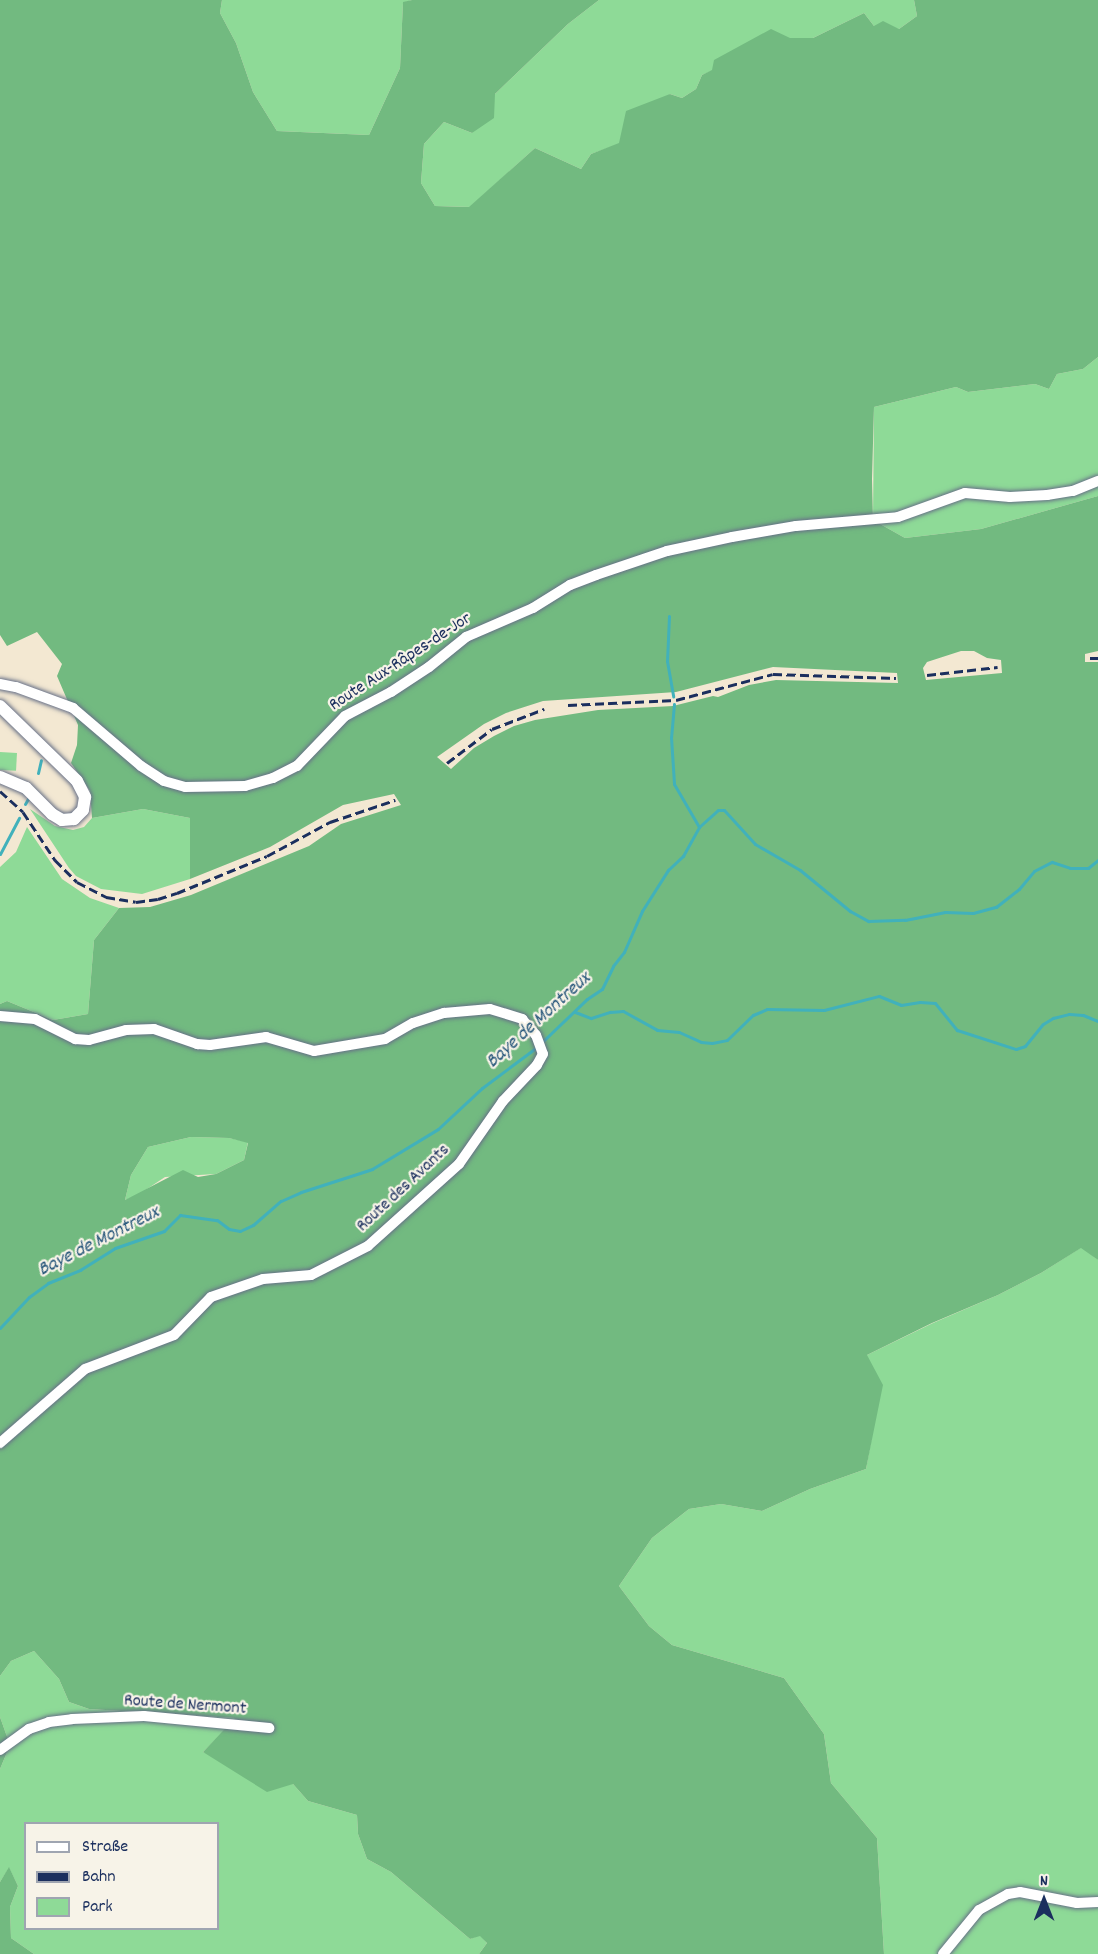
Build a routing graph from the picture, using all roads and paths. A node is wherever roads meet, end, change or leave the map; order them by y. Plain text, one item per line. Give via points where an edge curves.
1 (1098, 481) edge
2 (0, 684) edge
3 (0, 706) edge
4 (0, 777) edge
5 (0, 1016) edge
6 (0, 1443) edge
7 (268, 1728) dead end
8 (0, 1750) edge
9 (1098, 1902) edge
10 (943, 1954) edge

1 - 2 street, Route Aux-Râpes-de-Jor via 1047,495 965,493 898,516 796,526 667,551 596,575 460,640 429,667 345,716 297,766 245,786 185,787 164,781 73,708
3 - 4 street via 73,777 83,792 84,807 76,817 62,820 22,785
5 - 6 street, Route des Avants via 35,1019 75,1039 89,1041 126,1030 154,1029 197,1044 266,1037 314,1051 385,1039 427,1017 464,1010 502,1011 528,1025 543,1054 503,1101 459,1164 368,1246 311,1275 263,1279 211,1297 174,1335 85,1369
7 - 8 street, Route de Nermont via 144,1716 72,1719 29,1729
9 - 10 street via 1077,1903 1033,1893 1008,1894 979,1910

